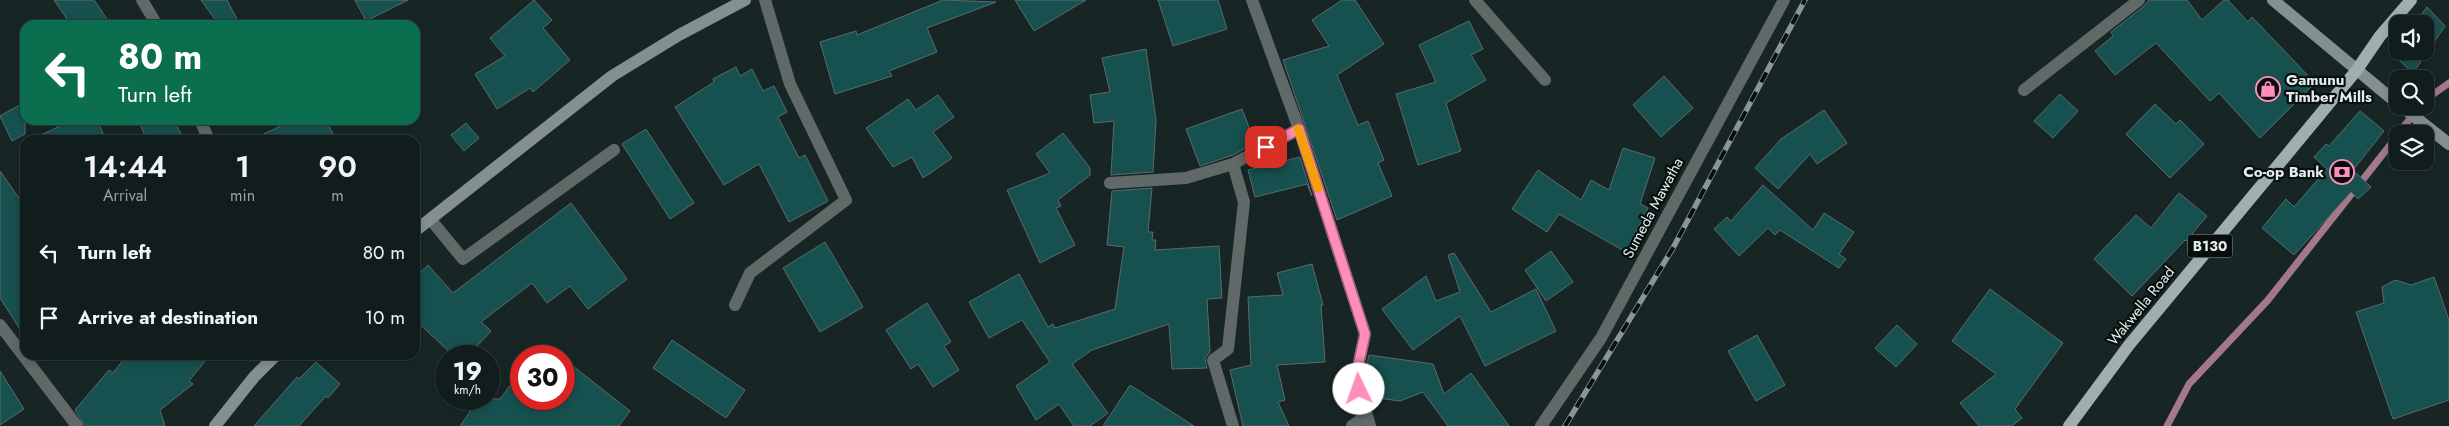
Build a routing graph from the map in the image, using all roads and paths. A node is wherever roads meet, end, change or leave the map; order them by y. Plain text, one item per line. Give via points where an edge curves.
1 (142, 0) edge
2 (765, 0) edge
3 (1252, 0) edge
4 (1475, 0) edge
5 (1784, 0) edge
6 (2139, 0) edge
7 (2273, 0) edge
8 (2411, 0) edge
9 (739, 1) edge
10 (154, 20) edge
11 (2356, 71) junction
12 (1545, 80) dead end
13 (2024, 90) dead end
14 (2389, 97) edge
15 (2412, 115) edge
16 (1299, 129) junction
17 (2449, 144) edge
18 (614, 150) dead end
19 (1234, 164) junction
20 (1110, 183) dead end
21 (431, 220) junction
22 (420, 228) edge
23 (735, 305) dead end
24 (0, 325) edge
25 (20, 351) edge
26 (27, 360) edge
27 (271, 360) edge
28 (1368, 421) edge
29 (77, 426) edge
30 (215, 426) edge
31 (1233, 426) edge
32 (1352, 426) edge
33 (1541, 426) edge
34 (2069, 426) edge

1 - 10 street
2 - 23 street via 790,84 846,200 750,273
3 - 16 street
4 - 12 street
5 - 33 street, Sumeda Mawatha via 1601,338
6 - 13 street
7 - 11 street
8 - 11 main road, Wakwella Road / B130
9 - 21 street via 612,76
11 - 14 street
11 - 34 main road, Wakwella Road / B130 via 2136,338
15 - 17 street
16 - 19 street
16 - 28 street via 1365,334 1356,376
18 - 21 street via 463,259
19 - 20 street via 1186,178
19 - 31 street via 1244,202 1228,349 1213,360
21 - 22 street
24 - 25 street
26 - 29 street
27 - 30 street
28 - 32 street

